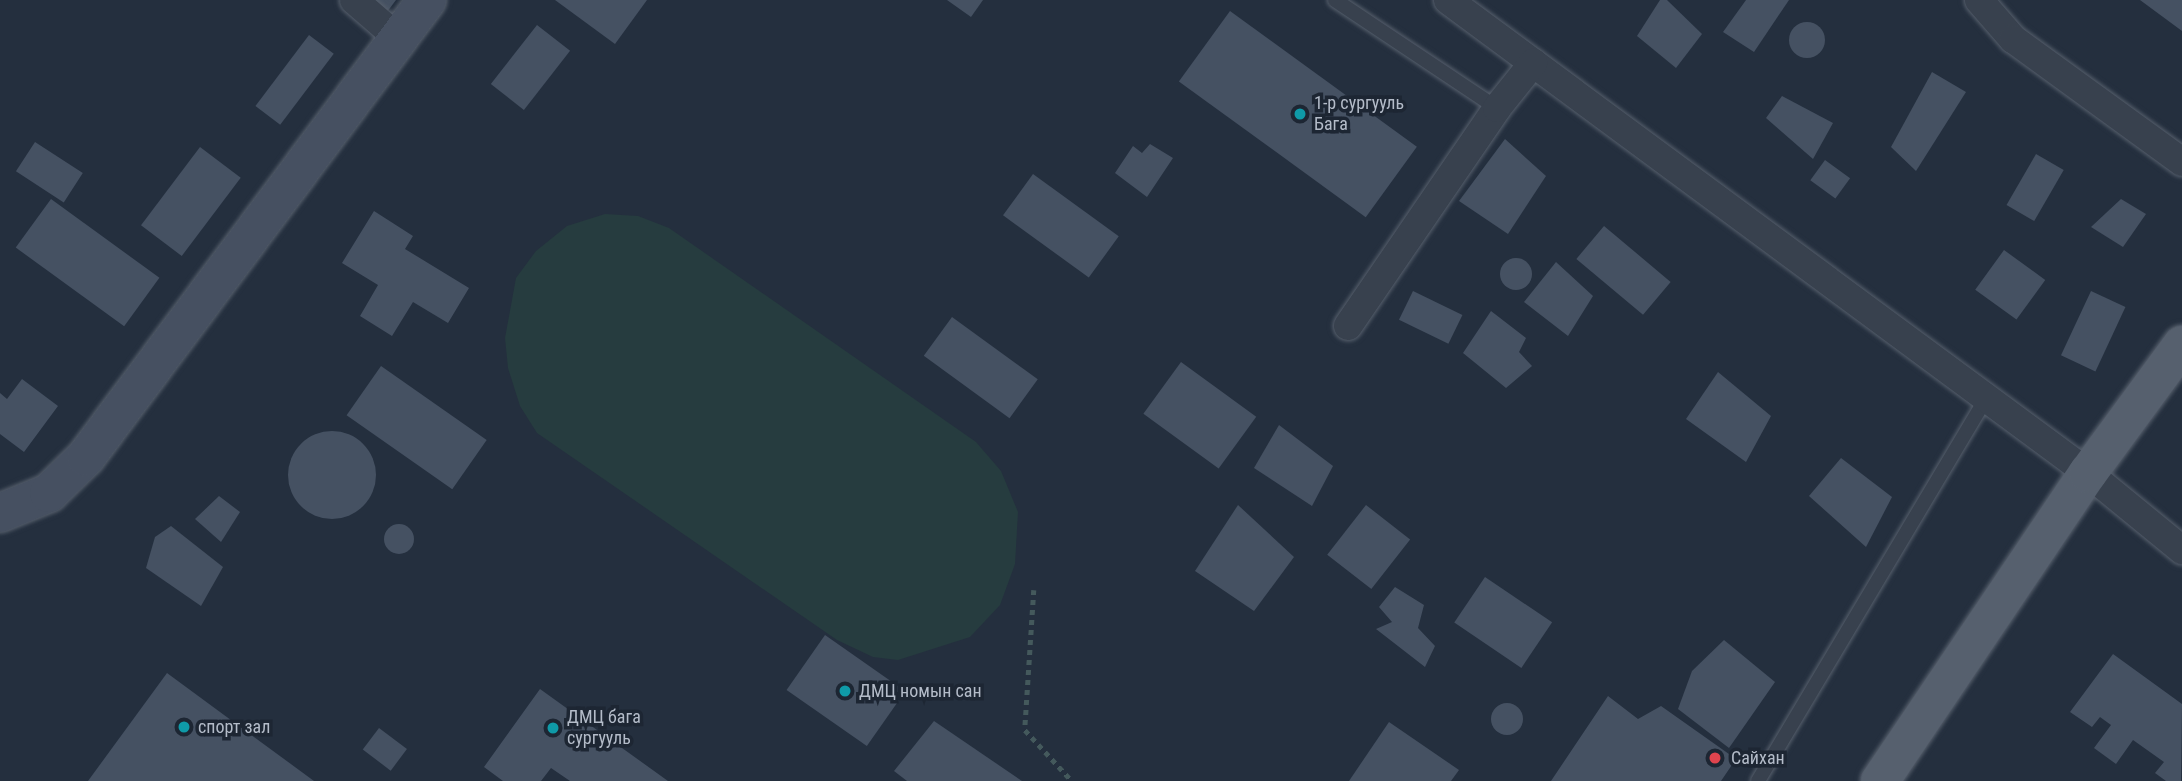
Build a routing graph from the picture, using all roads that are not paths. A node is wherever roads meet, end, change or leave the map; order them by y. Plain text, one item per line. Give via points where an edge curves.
1 (354, 0) edge
2 (427, 0) edge
3 (1335, 0) edge
4 (1448, 0) edge
5 (1979, 0) edge
6 (398, 38) junction
7 (1533, 63) junction
8 (1497, 108) junction
9 (2182, 162) edge
10 (1348, 326) dead end
11 (2182, 345) edge
12 (1985, 400) junction
13 (2088, 473) junction
14 (0, 513) edge
15 (2182, 550) edge
16 (1758, 781) edge
17 (1880, 781) edge

1 - 6 street
2 - 6 main road
3 - 8 lane
4 - 7 street
5 - 9 street via 2013,39
6 - 14 main road via 86,457 49,493
7 - 8 street
7 - 12 street
8 - 10 street
11 - 13 main road
12 - 13 street
12 - 16 lane
13 - 15 street
13 - 17 main road

